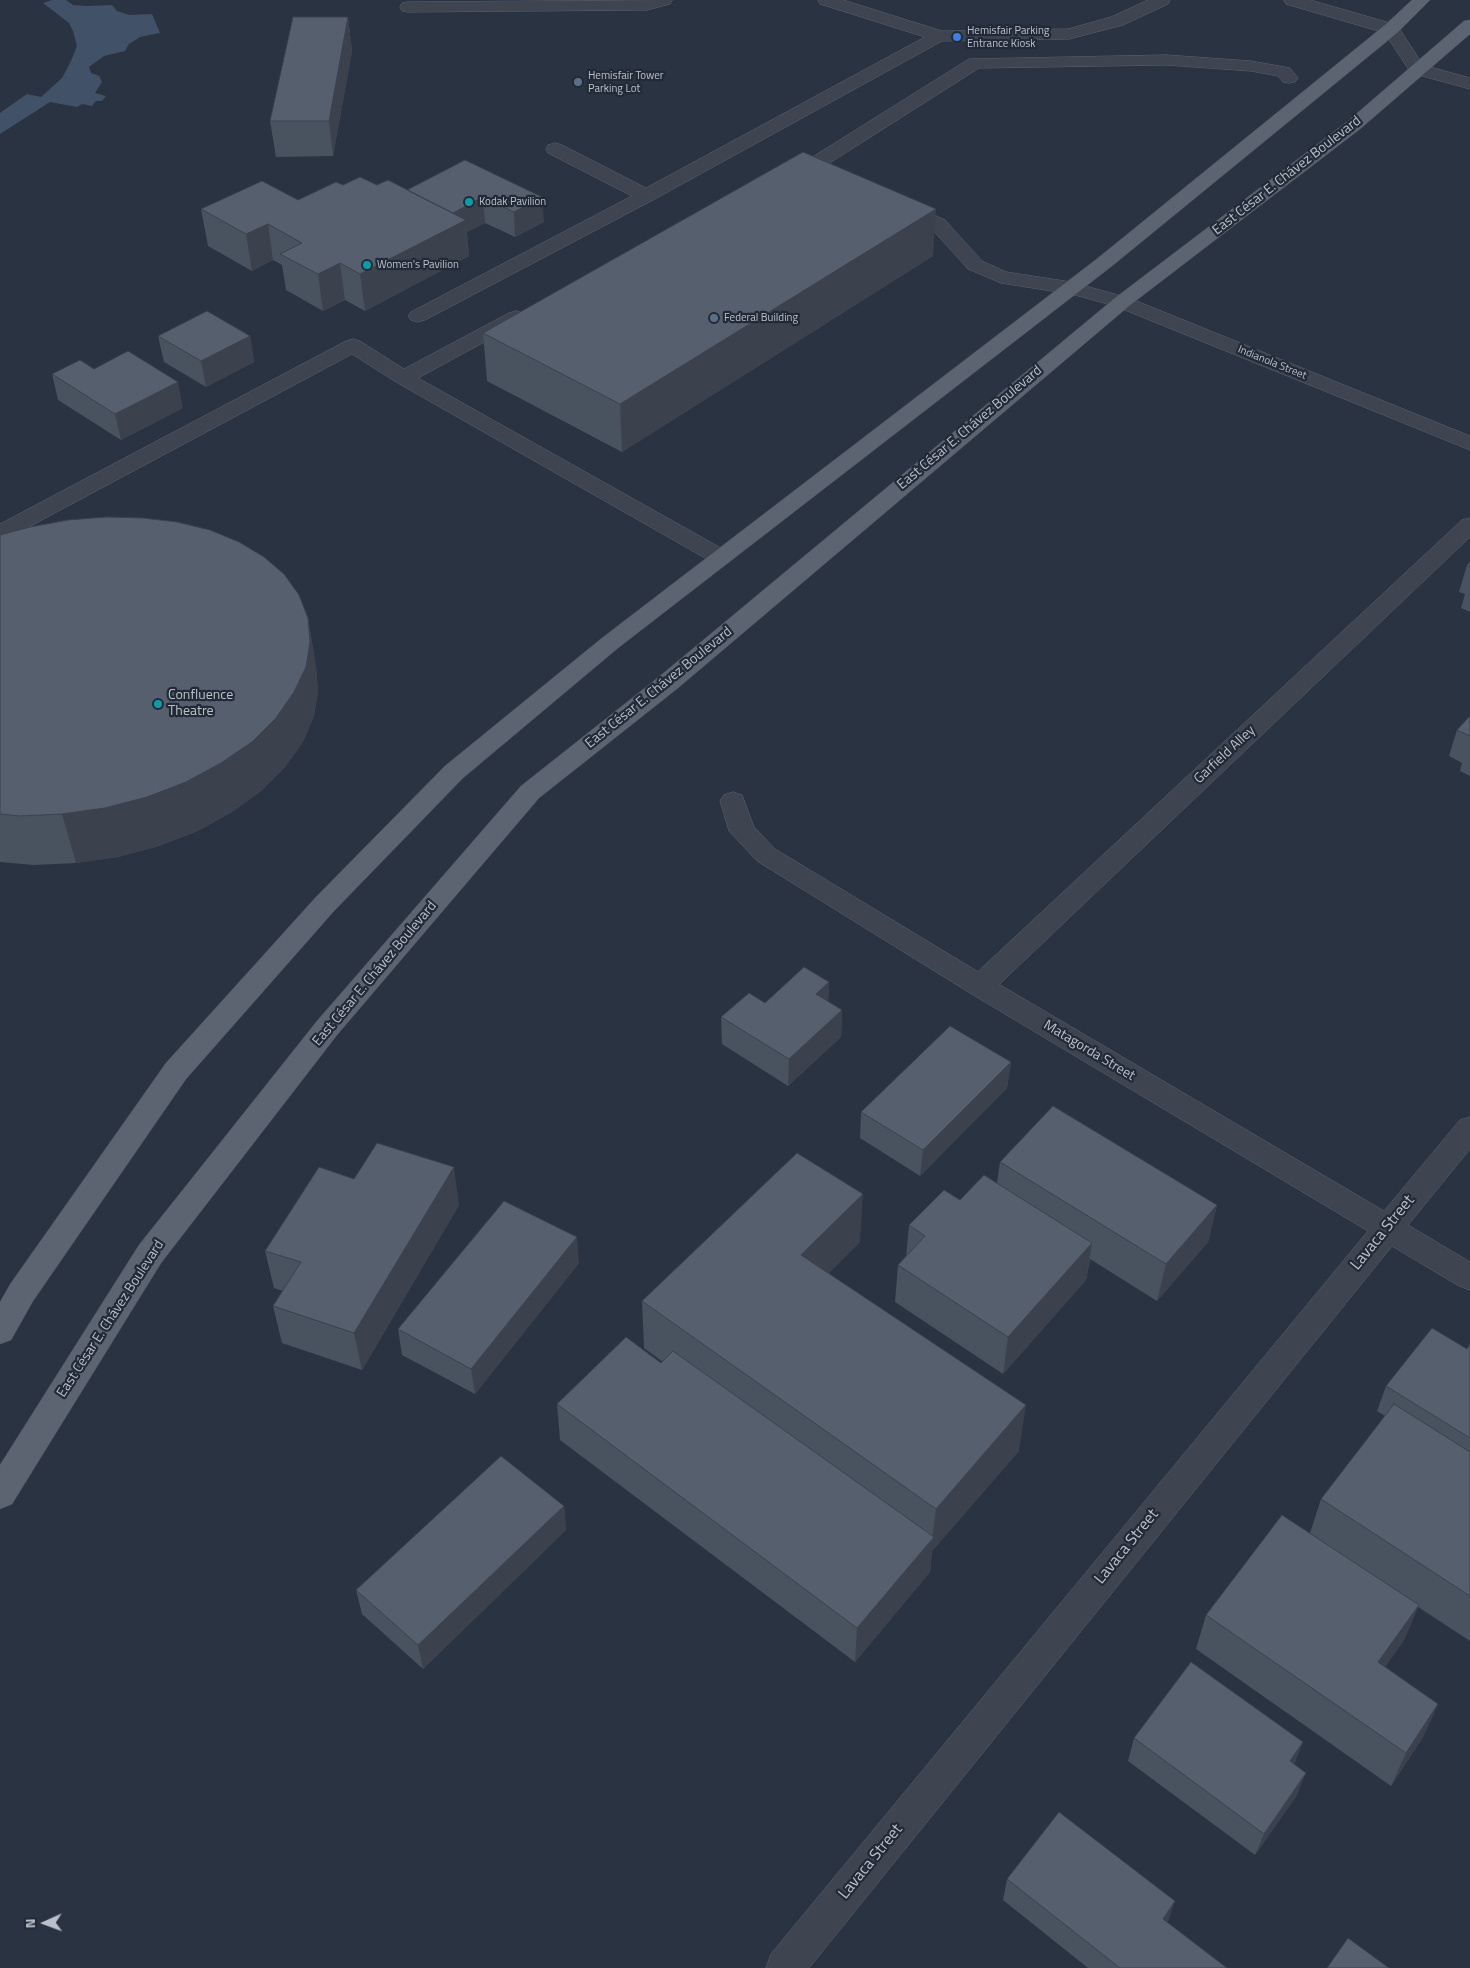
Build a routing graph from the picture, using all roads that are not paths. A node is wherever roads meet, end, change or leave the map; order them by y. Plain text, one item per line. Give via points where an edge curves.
1 (664, 0) edge
2 (826, 0) edge
3 (1162, 0) edge
4 (1292, 0) edge
5 (1422, 0) edge
6 (408, 7) dead end
7 (1470, 25) edge
8 (1391, 29) junction
9 (938, 36) junction
10 (1417, 69) junction
11 (1470, 84) edge
12 (1319, 87) junction
13 (555, 149) dead end
14 (770, 180) edge
15 (646, 196) junction
16 (888, 200) edge
17 (1071, 288) junction
18 (1122, 302) junction
19 (534, 307) edge
20 (418, 316) dead end
21 (403, 378) junction
22 (1470, 444) edge
23 (1470, 525) edge
24 (0, 533) edge
25 (720, 557) junction
26 (733, 801) dead end
27 (980, 986) junction
28 (1470, 1128) edge
29 (1386, 1229) junction
30 (1470, 1277) edge
31 (0, 1331) edge
32 (0, 1494) edge
33 (785, 1968) edge

1 - 6 street via 647,5
2 - 9 street
3 - 9 street via 1118,22 1069,34
4 - 8 street
5 - 8 main road
7 - 10 main road, East César E. Chávez Boulevard
8 - 10 street
8 - 12 main road
9 - 15 street
10 - 11 street
10 - 18 main road, East César E. Chávez Boulevard via 1354,125
12 - 14 street via 1289,78 1274,81 1246,75 1230,66 1166,60 975,63 818,171
12 - 17 main road
13 - 15 street
15 - 20 street
16 - 17 street, Indianola Street via 938,224 975,265 1001,277
17 - 18 street, Indianola Street
17 - 25 main road
18 - 22 street, Indianola Street
18 - 32 main road, East César E. Chávez Boulevard via 669,682 530,792 327,1028 150,1254
19 - 21 street
21 - 24 street via 353,345
21 - 25 street
23 - 27 street, Garfield Alley
25 - 31 main road via 610,642 454,772 325,904 176,1072 22,1292
26 - 27 street, Matagorda Street via 742,831 766,855
27 - 29 street, Matagorda Street
28 - 29 street, Lavaca Street
29 - 30 street, Matagorda Street
29 - 33 street, Lavaca Street

